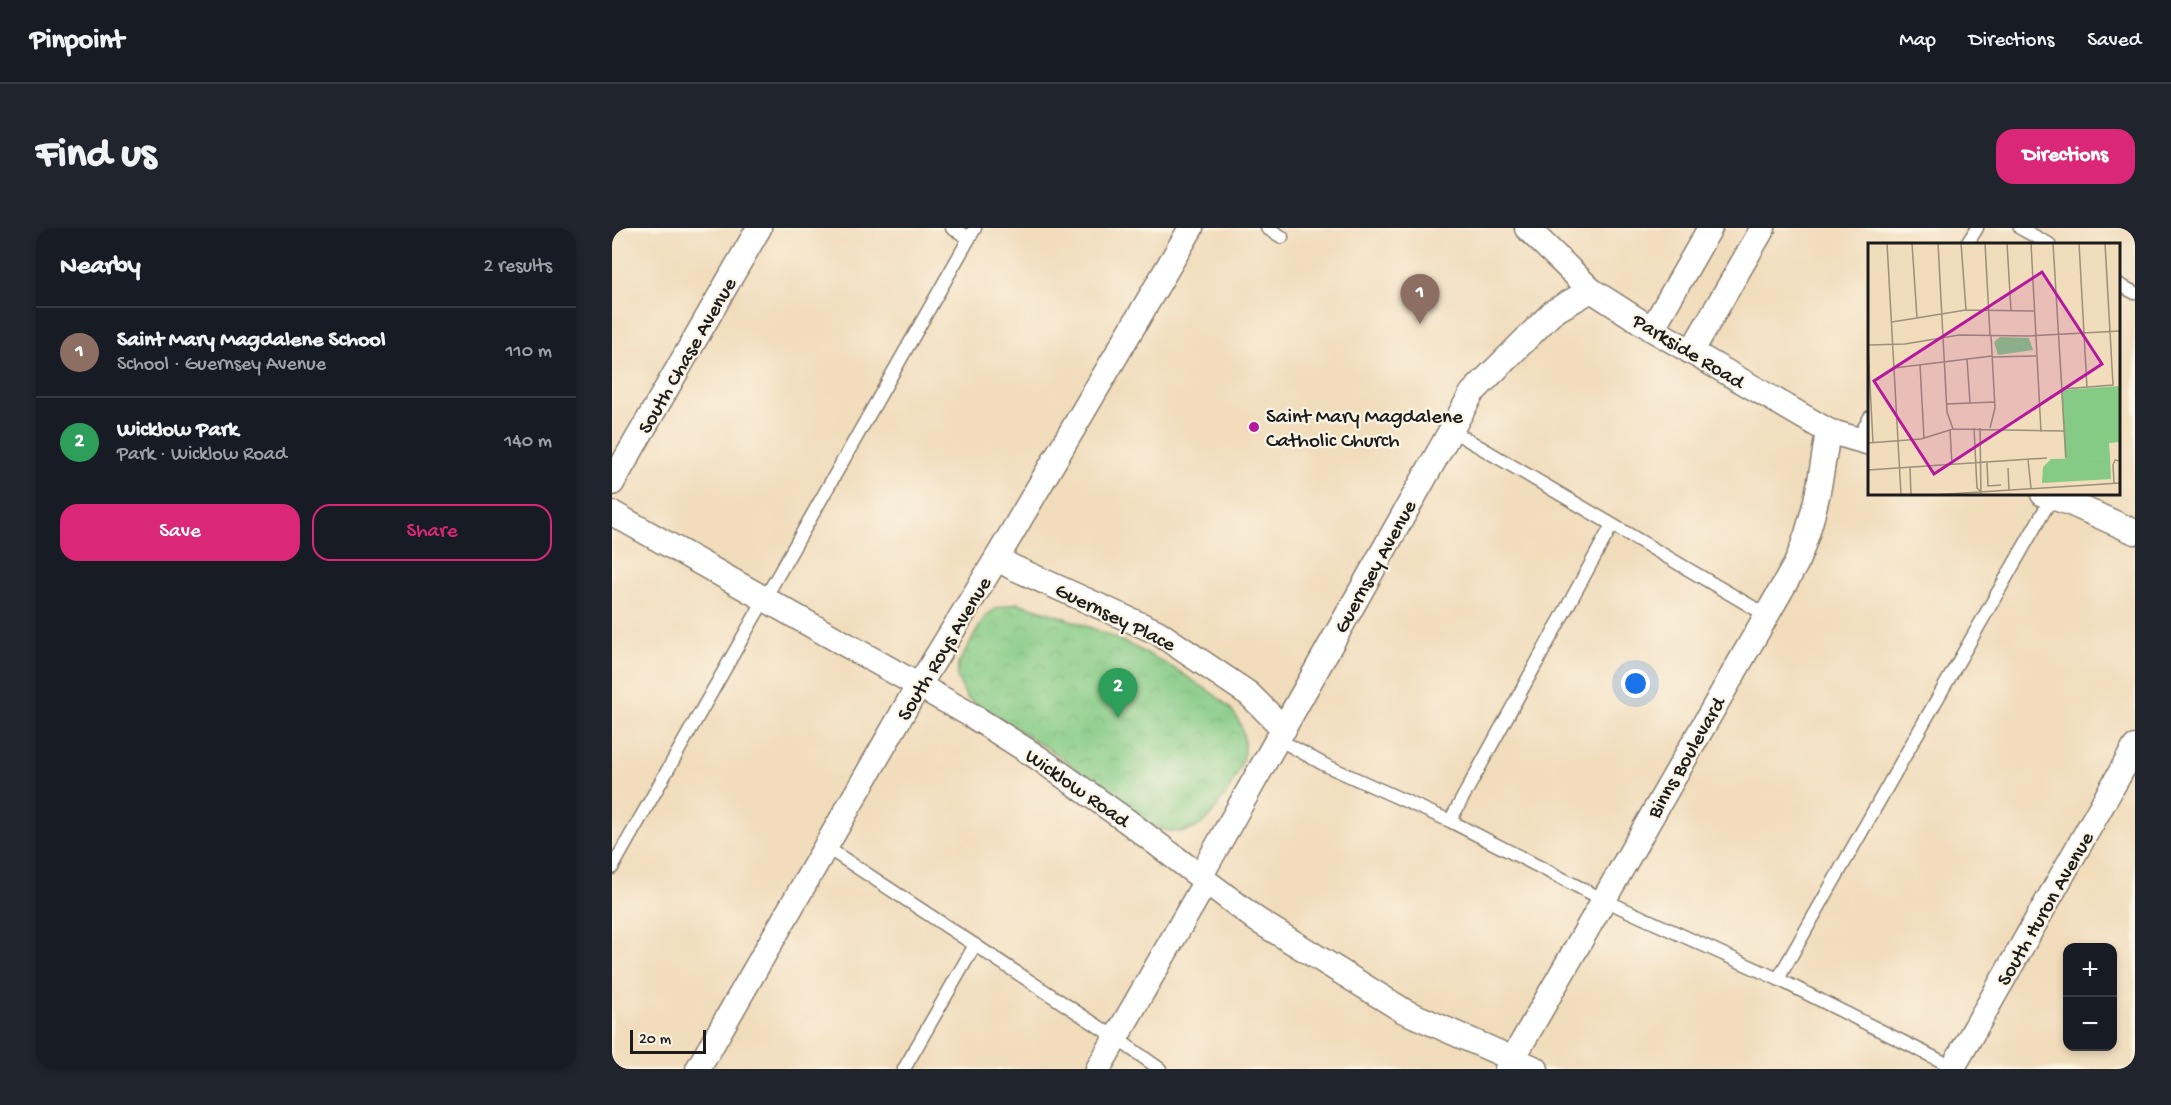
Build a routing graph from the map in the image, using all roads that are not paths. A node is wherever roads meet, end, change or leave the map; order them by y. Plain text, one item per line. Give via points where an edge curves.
1 (759, 228) edge
2 (952, 228) edge
3 (1191, 228) edge
4 (1267, 228) edge
5 (1527, 228) edge
6 (1710, 228) edge
7 (1763, 228) edge
8 (1977, 228) edge
9 (2020, 228) edge
10 (972, 233) edge
11 (1282, 237) dead end
12 (1968, 243) edge
13 (2047, 243) edge
14 (2120, 285) edge
15 (1591, 290) junction
16 (2135, 293) edge
17 (1652, 329) junction
18 (1691, 352) junction
19 (1868, 421) edge
20 (1451, 430) junction
21 (1828, 431) junction
22 (1863, 442) edge
23 (612, 483) edge
24 (2048, 495) edge
25 (612, 513) edge
26 (1612, 525) junction
27 (2135, 532) edge
28 (997, 558) junction
29 (765, 600) junction
30 (1766, 615) junction
31 (919, 687) junction
32 (1281, 734) junction
33 (2135, 747) edge
34 (1450, 821) junction
35 (826, 847) junction
36 (612, 868) edge
37 (1203, 879) junction
38 (1604, 900) junction
39 (975, 945) junction
40 (1778, 979) junction
41 (1116, 1038) junction
42 (1510, 1065) edge
43 (1952, 1068) edge
44 (698, 1069) edge
45 (903, 1069) edge
46 (1098, 1069) edge
47 (1160, 1069) edge
48 (1536, 1069) edge

1 - 23 street, South Chase Avenue
2 - 10 lane
3 - 28 street, South Roys Avenue
4 - 11 lane
5 - 15 street, Parkside Road
6 - 17 street
7 - 18 street
8 - 12 lane
9 - 13 lane
10 - 29 lane
14 - 16 lane
15 - 17 street, Parkside Road
15 - 20 street, Guernsey Avenue via 1553,312 1472,393
17 - 18 street, Parkside Road
18 - 21 street, Parkside Road
19 - 22 lane
20 - 26 lane
20 - 32 street, Guernsey Avenue
21 - 22 street, Parkside Road
21 - 30 street, Binns Boulevard via 1808,535
24 - 27 street
24 - 40 lane
25 - 29 street, Wicklow Road
26 - 30 lane
26 - 34 lane
28 - 31 street, South Roys Avenue
28 - 32 street, Guernsey Place via 1157,632 1249,694
29 - 31 street, Wicklow Road
29 - 36 lane
30 - 38 street, Binns Boulevard
31 - 35 street, South Roys Avenue
31 - 37 street, Wicklow Road via 1037,757
32 - 34 lane via 1325,765
32 - 37 street, Guernsey Avenue
33 - 43 street, South Huron Avenue
34 - 38 lane
35 - 39 lane
35 - 44 street, South Roys Avenue
37 - 41 street, Guernsey Avenue
37 - 42 street, Wicklow Road via 1257,920 1404,1011
38 - 40 lane
38 - 42 street, Binns Boulevard
39 - 41 lane
39 - 45 lane
40 - 43 lane
41 - 46 street, Guernsey Avenue
41 - 47 lane
42 - 48 street, Wicklow Road

